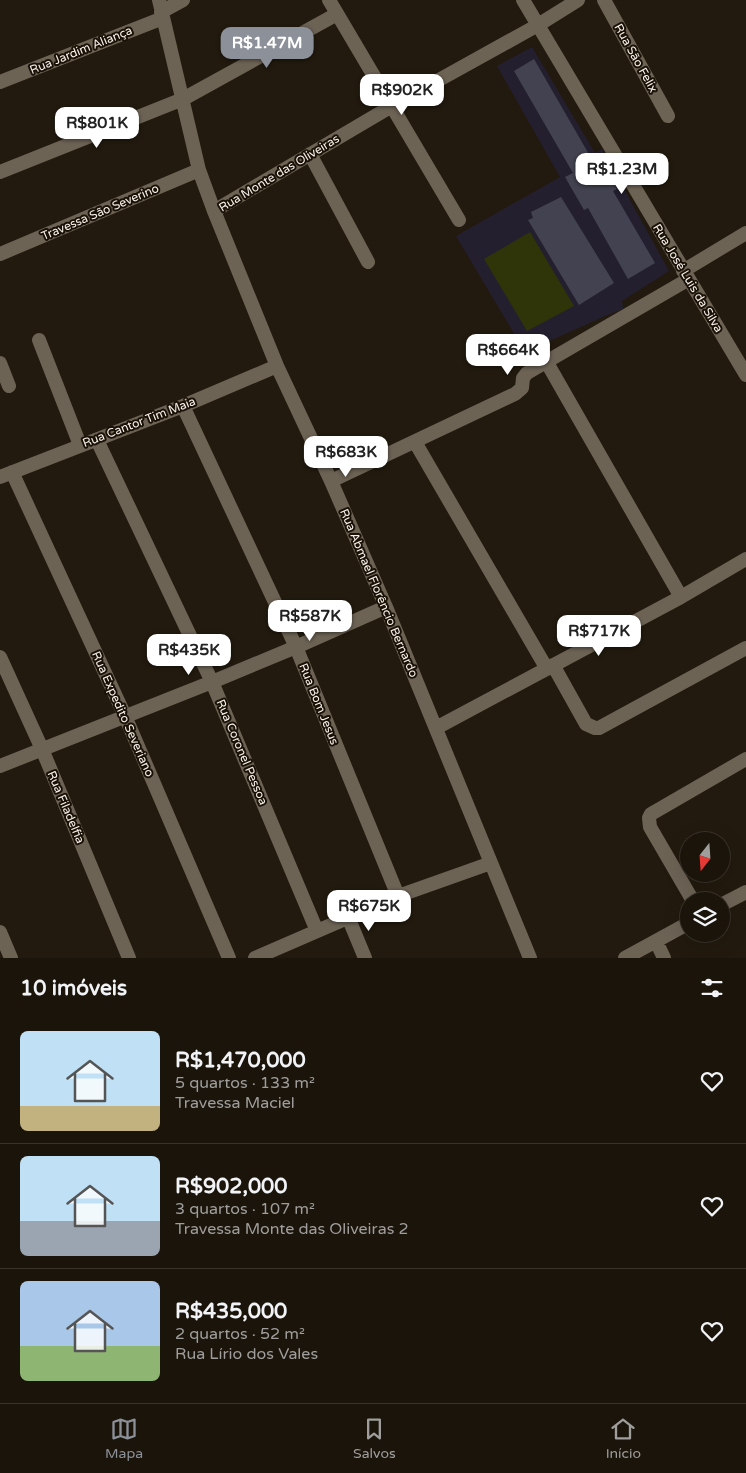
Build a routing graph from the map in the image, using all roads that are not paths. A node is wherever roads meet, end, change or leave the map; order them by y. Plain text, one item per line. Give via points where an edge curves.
1 (183, 0) edge
2 (329, 0) edge
3 (523, 0) edge
4 (578, 0) edge
5 (604, 0) edge
6 (161, 10) edge
7 (337, 14) junction
8 (538, 25) junction
9 (0, 82) edge
10 (183, 99) junction
11 (392, 106) junction
12 (668, 116) dead end
13 (310, 154) junction
14 (199, 170) junction
15 (0, 172) edge
16 (214, 211) junction
17 (459, 220) dead end
18 (746, 233) edge
19 (0, 254) edge
20 (368, 262) dead end
21 (686, 275) junction
22 (39, 340) dead end
23 (546, 361) junction
24 (0, 363) edge
25 (277, 366) junction
26 (746, 375) edge
27 (9, 386) dead end
28 (183, 406) junction
29 (97, 440) junction
30 (415, 442) junction
31 (80, 446) junction
32 (6, 474) edge
33 (331, 481) junction
34 (746, 559) edge
35 (681, 597) junction
36 (386, 607) junction
37 (296, 647) junction
38 (746, 648) edge
39 (0, 657) edge
40 (550, 667) junction
41 (212, 682) junction
42 (125, 716) junction
43 (436, 728) junction
44 (42, 749) junction
45 (746, 759) edge
46 (0, 766) edge
47 (491, 863) junction
48 (688, 892) edge
49 (746, 892) edge
50 (398, 896) junction
51 (730, 901) edge
52 (348, 917) junction
53 (680, 928) edge
54 (317, 930) junction
55 (0, 932) edge
56 (656, 941) junction
57 (11, 958) edge
58 (130, 958) edge
59 (230, 958) edge
60 (255, 958) edge
61 (365, 958) edge
62 (530, 958) edge
63 (625, 958) edge
64 (664, 958) edge

1 - 6 street, Rua Jardim Aliança
2 - 7 street
3 - 8 street, Rua José Luis da Silva
4 - 8 street, Rua Monte das Oliveiras
5 - 12 street, Rua São Felix
6 - 9 street, Rua Jardim Aliança
6 - 10 street, Rua Abmael Florêncio Bernardo
7 - 10 street
7 - 11 street
8 - 11 street, Rua Monte das Oliveiras
8 - 21 street, Rua José Luis da Silva
10 - 14 street, Rua Abmael Florêncio Bernardo
10 - 15 street
11 - 13 street, Rua Monte das Oliveiras
11 - 17 street
13 - 16 street, Rua Monte das Oliveiras
13 - 20 street
14 - 16 street, Rua Abmael Florêncio Bernardo
14 - 19 street, Travessa São Severino
16 - 25 street, Rua Abmael Florêncio Bernardo
18 - 21 street
21 - 23 street
21 - 26 street, Rua José Luis da Silva
22 - 31 street
23 - 30 street via 527,373 522,388 515,394
23 - 35 street
24 - 27 street
25 - 28 street, Rua Cantor Tim Maia
25 - 33 street, Rua Abmael Florêncio Bernardo
28 - 29 street, Rua Cantor Tim Maia
28 - 37 street, Rua Bom Jesus
29 - 31 street, Rua Cantor Tim Maia
29 - 41 street, Rua Coronel Pessoa
30 - 33 street
30 - 40 street
31 - 32 street, Rua Cantor Tim Maia
32 - 42 street, Rua Expedito Severiano
33 - 36 street, Rua Abmael Florêncio Bernardo
34 - 35 street
35 - 40 street
36 - 37 street
36 - 43 street, Rua Abmael Florêncio Bernardo
37 - 41 street
37 - 50 street, Rua Bom Jesus
38 - 40 street via 599,728 586,724
39 - 44 street, Rua Filadelfia
40 - 43 street
41 - 42 street
41 - 54 street, Rua Coronel Pessoa
42 - 44 street
42 - 59 street, Rua Expedito Severiano
43 - 47 street, Rua Abmael Florêncio Bernardo
44 - 46 street
44 - 58 street, Rua Filadelfia
45 - 48 street via 649,818 650,826
47 - 50 street
47 - 62 street, Rua Abmael Florêncio Bernardo
49 - 51 street
50 - 52 street
52 - 54 street
52 - 61 street
53 - 56 street
54 - 60 street
55 - 57 street
56 - 63 street
56 - 64 street

